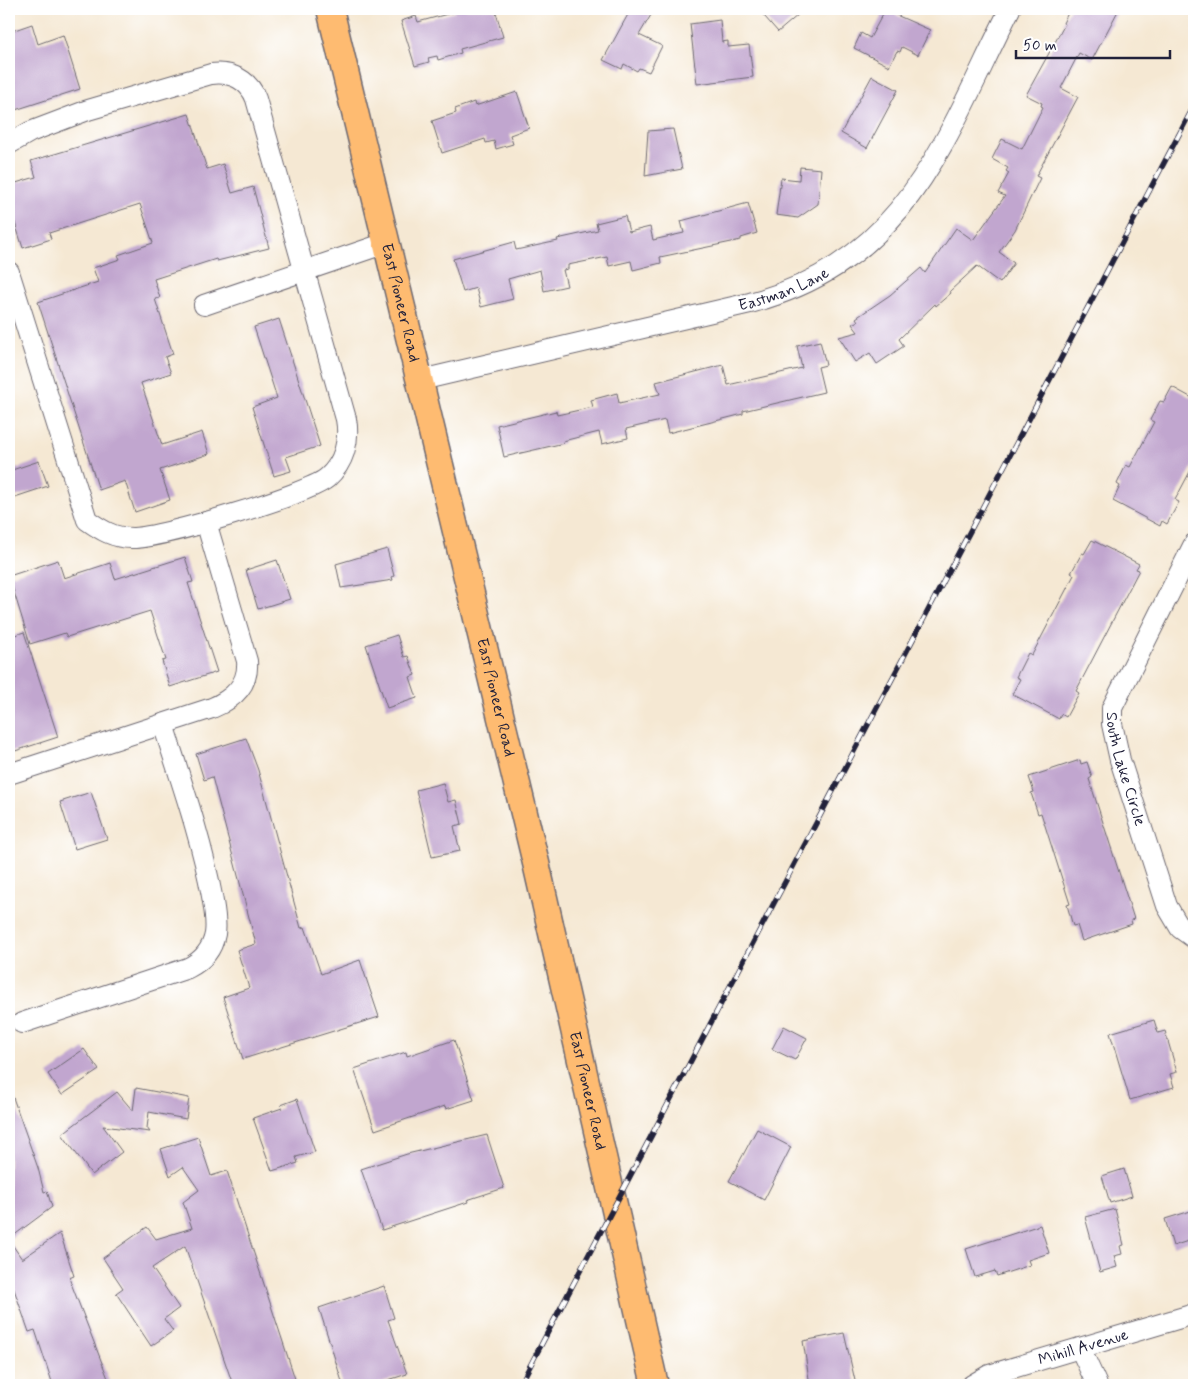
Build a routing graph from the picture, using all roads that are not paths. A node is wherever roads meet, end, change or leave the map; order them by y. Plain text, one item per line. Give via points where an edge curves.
1 (330, 9) edge
2 (1010, 9) edge
3 (9, 144) edge
4 (386, 242) junction
5 (304, 271) junction
6 (9, 272) edge
7 (204, 304) dead end
8 (421, 380) junction
9 (206, 522) junction
10 (1194, 544) edge
11 (163, 724) junction
12 (9, 774) edge
13 (1194, 938) edge
14 (22, 1023) dead end
15 (1194, 1314) edge
16 (1080, 1348) junction
17 (655, 1385) edge
18 (972, 1385) edge
19 (1097, 1385) edge

1 - 4 main road, East Pioneer Road
2 - 8 street, Eastman Lane via 922,181 882,231 840,264 810,282 764,300
3 - 5 street via 30,132 88,110 211,74 236,76 246,83 256,100
4 - 5 street
4 - 8 main road, East Pioneer Road
5 - 7 street
5 - 9 street via 346,420 348,438 343,457 332,473 317,484
6 - 9 street via 87,520 110,534 135,538
8 - 17 main road, East Pioneer Road
9 - 11 street via 247,661 247,674 239,691 224,703
10 - 13 street, South Lake Circle via 1112,708 1120,760 1167,906 1180,928
11 - 12 street
11 - 14 street via 210,884 216,922 211,947 199,962 188,968
15 - 16 street, Mihill Avenue
16 - 18 street, Mihill Avenue via 989,1375
16 - 19 street

